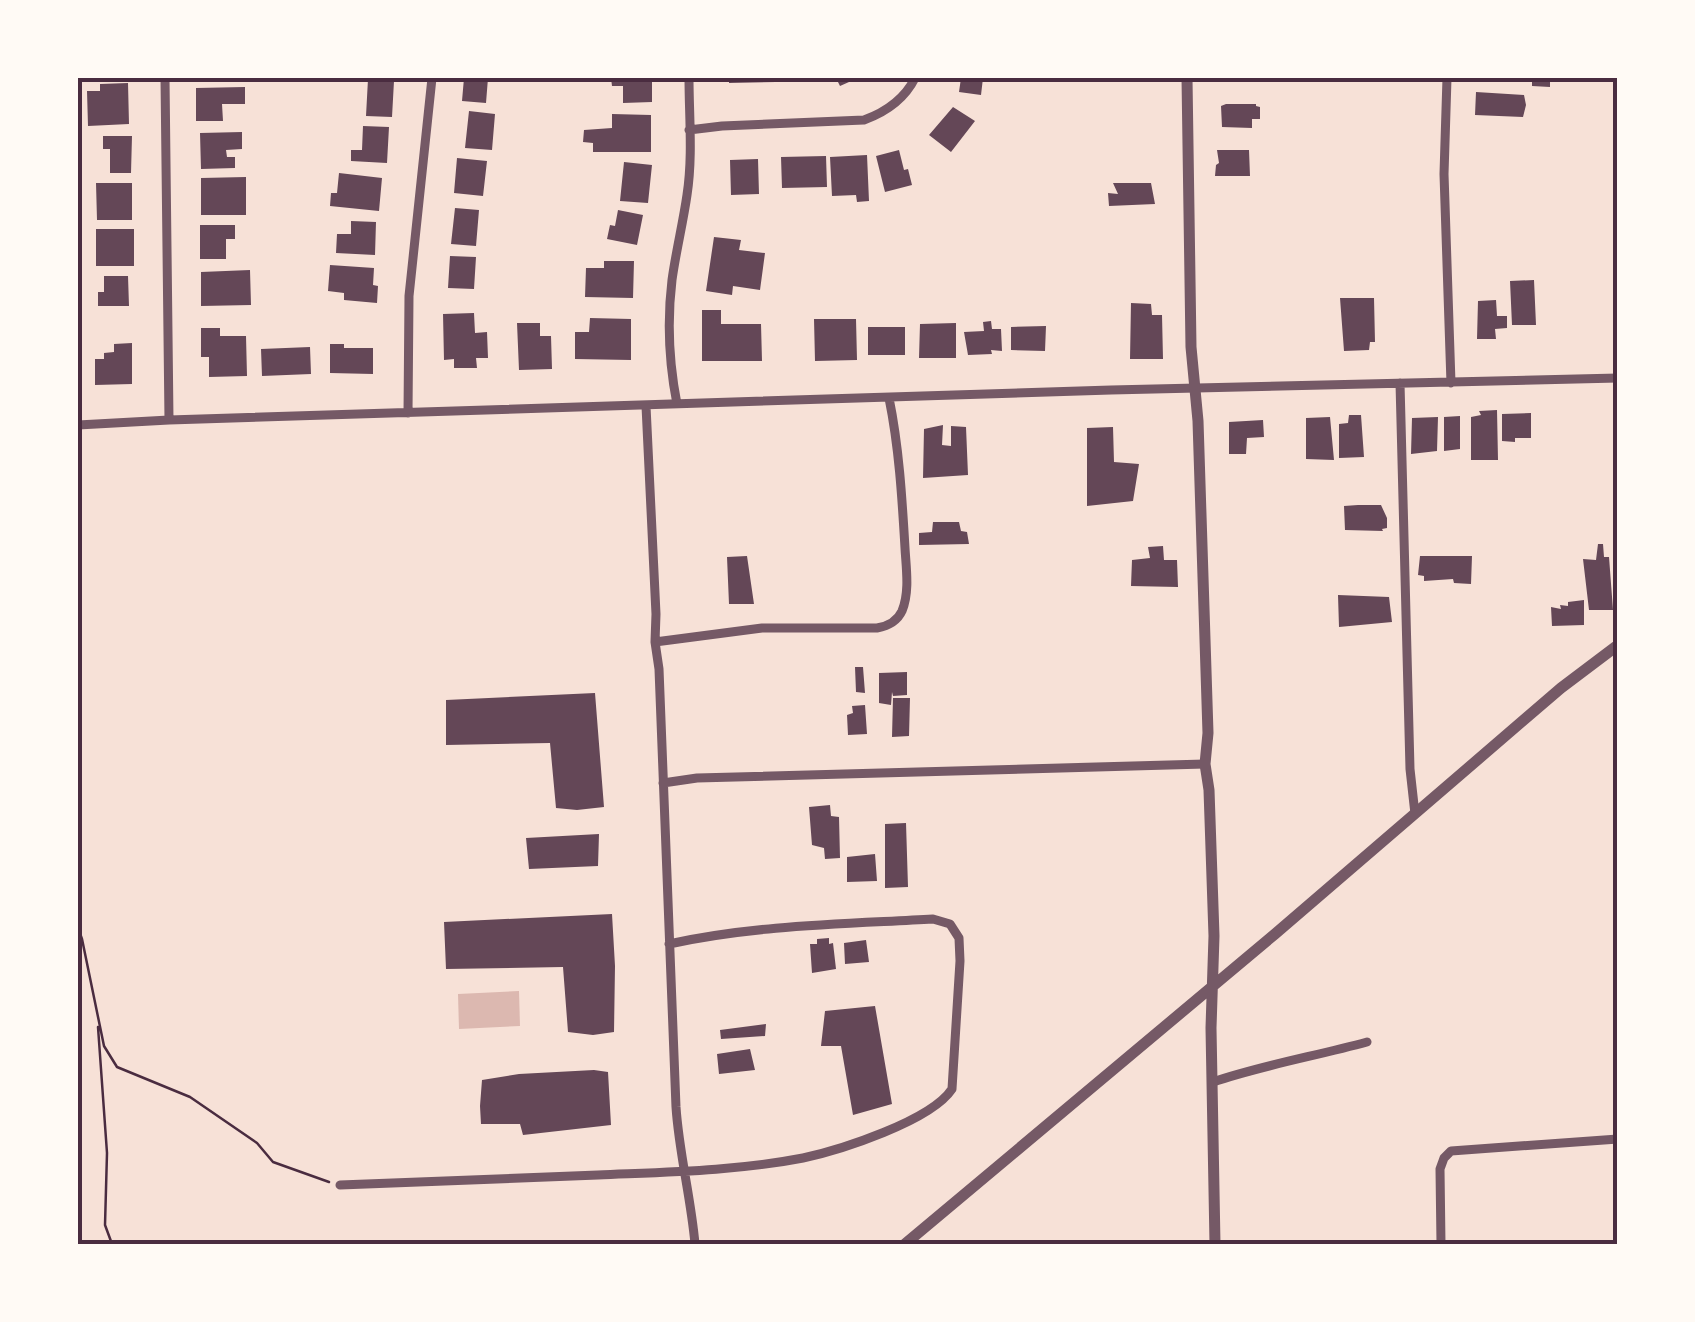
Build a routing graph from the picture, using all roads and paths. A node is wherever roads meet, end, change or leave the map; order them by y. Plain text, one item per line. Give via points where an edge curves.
1 (166, 78) edge
2 (432, 78) edge
3 (689, 78) edge
4 (915, 78) edge
5 (1187, 78) edge
6 (1448, 78) edge
7 (690, 130) junction
8 (1618, 378) edge
9 (1451, 382) junction
10 (1400, 384) junction
11 (1195, 388) junction
12 (889, 398) junction
13 (678, 404) junction
14 (646, 406) junction
15 (408, 413) junction
16 (169, 420) junction
17 (78, 425) edge
18 (654, 642) junction
19 (1618, 645) edge
20 (1205, 764) junction
21 (663, 783) junction
22 (1415, 814) junction
23 (78, 928) edge
24 (669, 944) junction
25 (1212, 985) junction
26 (98, 1016) junction
27 (1367, 1042) dead end
28 (1213, 1082) junction
29 (1618, 1138) edge
30 (685, 1171) junction
31 (340, 1185) joint
32 (112, 1244) edge
33 (695, 1244) edge
34 (905, 1244) edge
35 (1215, 1244) edge
36 (1441, 1244) edge

1 - 16 street
2 - 15 street via 409,296
3 - 7 street
4 - 7 street via 894,104 864,120
5 - 11 street
6 - 9 street
7 - 13 street via 688,192 669,313
8 - 9 street
9 - 10 street
10 - 11 street
10 - 22 street
11 - 12 street
11 - 20 street
12 - 13 street
12 - 18 street via 906,572 906,596 893,622
13 - 14 street
14 - 15 street
14 - 18 street
15 - 16 street
16 - 17 street
18 - 21 street
19 - 22 street
20 - 21 street
20 - 25 street
21 - 24 street
22 - 25 street
23 - 26 path
24 - 30 street
24 - 30 street via 933,919 950,924 959,938 954,1082 940,1102 908,1121 804,1158
25 - 28 street
25 - 34 street
26 - 31 path via 104,1046 117,1066 190,1096 273,1162
26 - 32 path via 105,1225
27 - 28 street
28 - 35 street
29 - 36 street via 1451,1152 1440,1169
30 - 31 street
30 - 33 street

